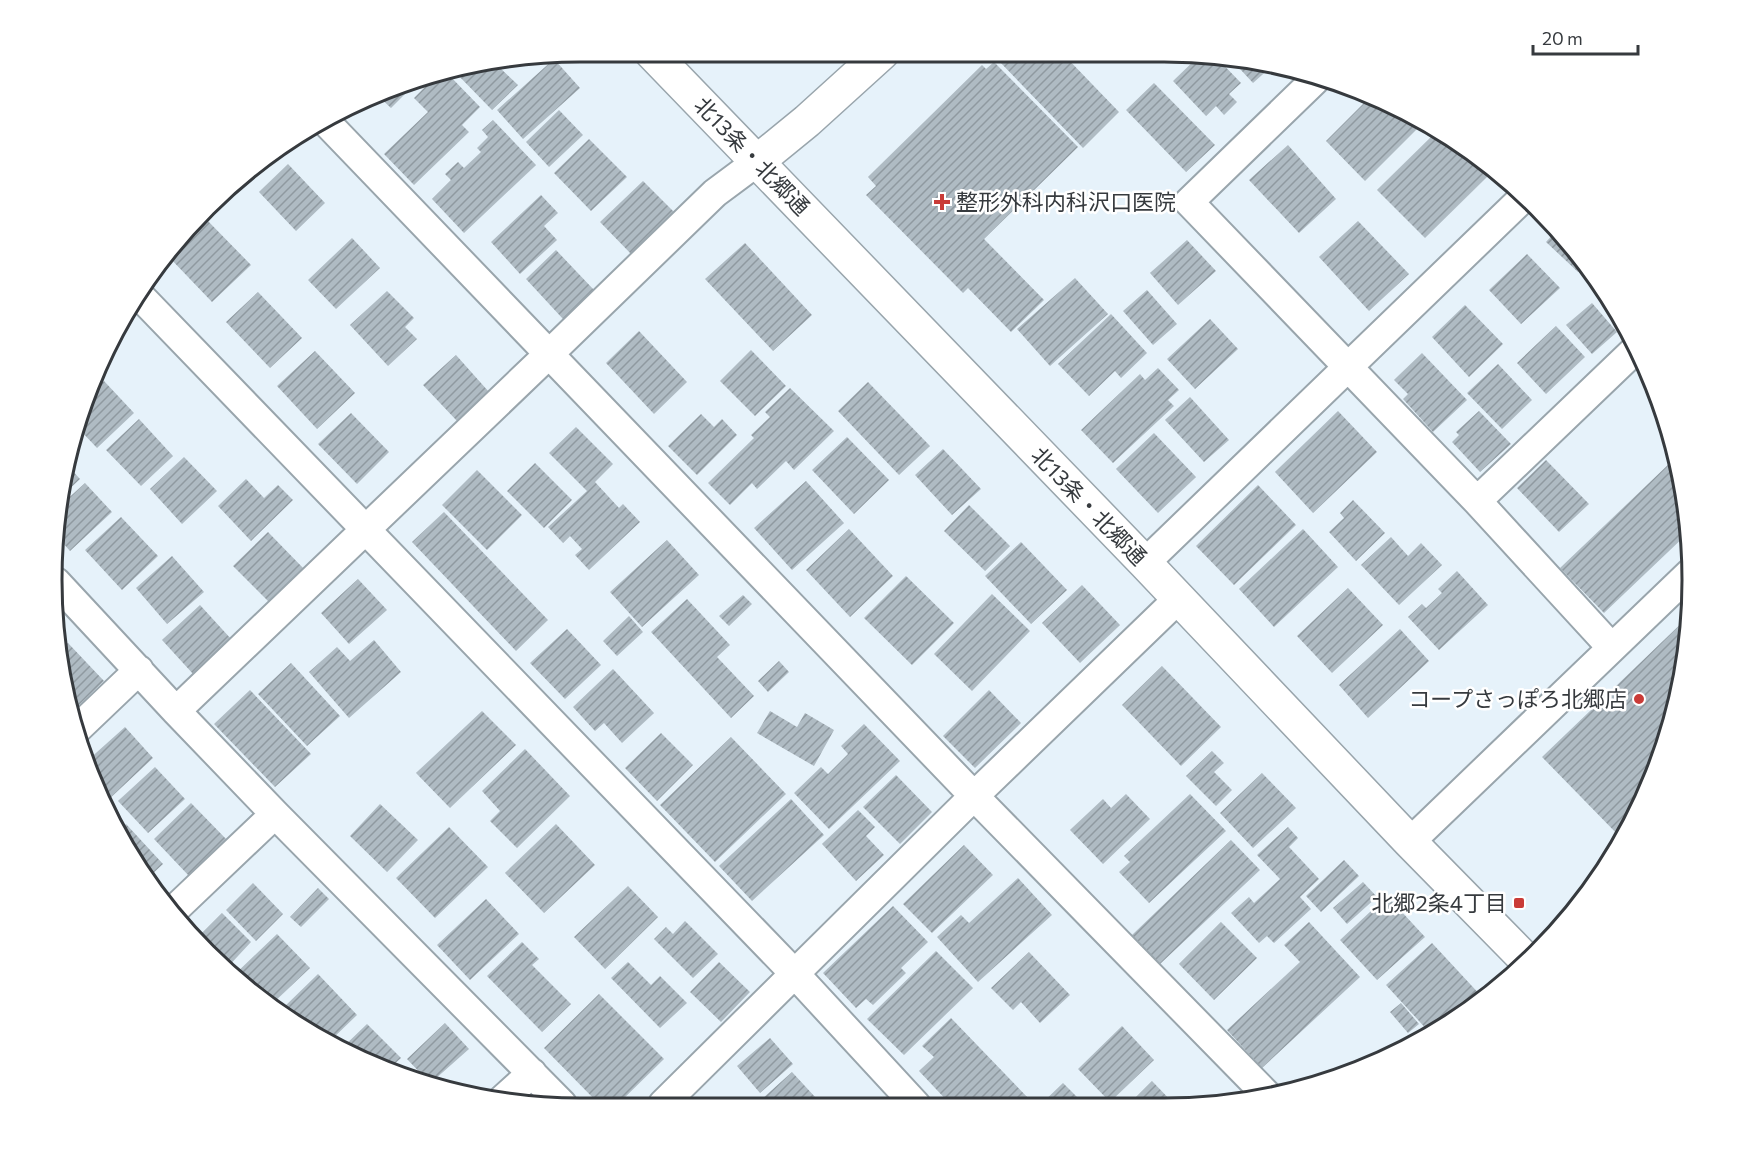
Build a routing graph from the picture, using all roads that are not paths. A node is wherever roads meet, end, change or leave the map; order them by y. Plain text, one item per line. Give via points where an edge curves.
1 (662, 62) edge
2 (872, 62) edge
3 (1312, 83) edge
4 (330, 126) edge
5 (758, 161) junction
6 (1518, 202) edge
7 (144, 300) edge
8 (549, 354) junction
9 (1630, 355) edge
10 (1347, 367) junction
11 (1476, 501) junction
12 (366, 530) junction
13 (1145, 563) junction
14 (1682, 581) edge
15 (62, 589) edge
16 (1178, 599) junction
17 (1612, 648) junction
18 (139, 670) junction
19 (176, 711) junction
20 (82, 724) edge
21 (974, 796) junction
22 (274, 814) junction
23 (1410, 842) junction
24 (178, 906) edge
25 (1521, 955) edge
26 (795, 975) junction
27 (532, 1073) junction
28 (1261, 1089) edge
29 (510, 1093) edge
30 (555, 1097) edge
31 (669, 1098) edge
32 (909, 1098) edge

1 - 5 main road, 北13条・北郷通
2 - 5 main road
3 - 10 street via 1189,202
4 - 8 street
5 - 8 street via 715,193
5 - 13 main road, 北13条・北郷通
6 - 10 street
7 - 12 street
8 - 12 street
8 - 21 street
9 - 11 street
10 - 11 street
10 - 13 street
11 - 17 street
12 - 19 street
12 - 26 street
13 - 16 main road, 北13条・北郷通
14 - 17 street
15 - 18 street
16 - 21 street
16 - 23 main road, 北13条・北郷通
17 - 23 street
18 - 19 street
18 - 20 street
19 - 22 street
21 - 26 street
21 - 28 street
22 - 24 street
22 - 27 street
23 - 25 main road, 北13条・北郷通
26 - 31 street
26 - 32 street
27 - 29 street
27 - 30 street

